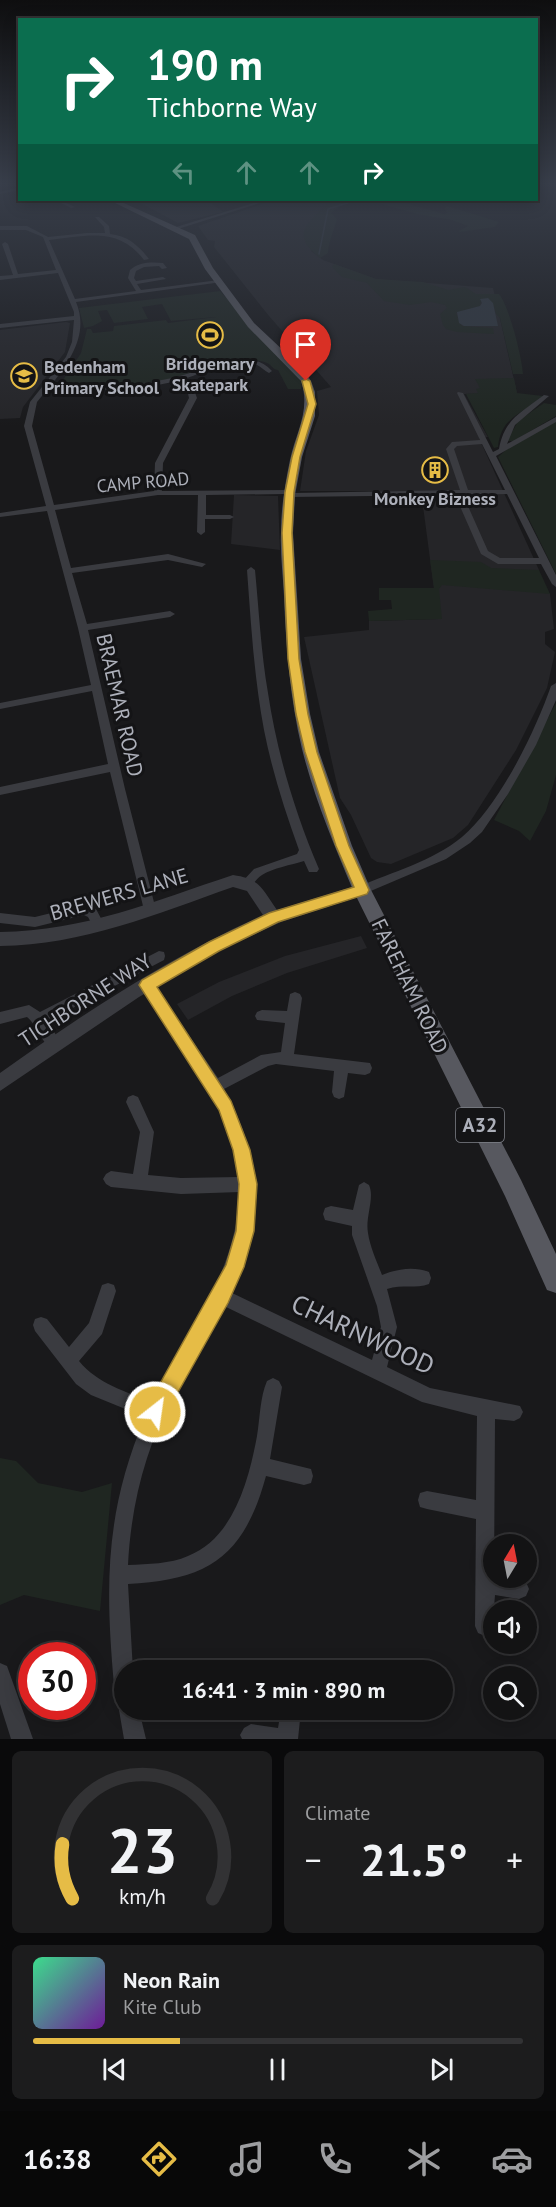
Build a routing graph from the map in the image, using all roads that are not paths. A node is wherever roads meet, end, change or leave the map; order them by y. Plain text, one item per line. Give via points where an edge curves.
1 (12, 264) edge
2 (57, 264) edge
3 (159, 264) edge
4 (161, 264) edge
5 (207, 264) edge
6 (164, 268) dead end
7 (60, 271) junction
8 (16, 276) junction
9 (0, 278) edge
10 (164, 279) dead end
11 (219, 282) junction
12 (134, 283) junction
13 (139, 292) junction
14 (73, 301) junction
15 (77, 318) junction
16 (0, 326) edge
17 (269, 372) dead end
18 (183, 378) junction
19 (47, 384) junction
20 (460, 393) dead end
21 (546, 396) dead end
22 (556, 419) edge
23 (485, 442) junction
24 (502, 450) junction
25 (491, 456) junction
26 (202, 492) junction
27 (461, 492) junction
28 (509, 492) junction
29 (159, 493) junction
30 (289, 493) junction
31 (50, 508) junction
32 (0, 515) edge
33 (201, 517) junction
34 (230, 517) dead end
35 (201, 532) dead end
36 (545, 561) junction
37 (202, 564) dead end
38 (67, 571) junction
39 (252, 574) dead end
40 (556, 584) edge
41 (170, 614) dead end
42 (83, 628) junction
43 (556, 686) edge
44 (96, 687) junction
45 (0, 706) edge
46 (114, 767) junction
47 (0, 791) edge
48 (305, 850) junction
49 (313, 869) dead end
50 (248, 883) junction
51 (362, 890) junction
52 (150, 910) junction
53 (0, 918) edge
54 (274, 918) junction
55 (99, 926) junction
56 (0, 939) edge
57 (159, 956) dead end
58 (147, 985) junction
59 (296, 998) dead end
60 (262, 1016) dead end
61 (293, 1017) junction
62 (0, 1018) edge
63 (39, 1019) junction
64 (54, 1044) junction
65 (287, 1057) junction
66 (341, 1066) junction
67 (365, 1068) dead end
68 (0, 1083) edge
69 (215, 1087) junction
70 (339, 1092) dead end
71 (132, 1102) dead end
72 (111, 1179) dead end
73 (141, 1181) junction
74 (248, 1184) junction
75 (364, 1190) dead end
76 (331, 1214) dead end
77 (359, 1219) junction
78 (423, 1278) dead end
79 (556, 1281) edge
80 (377, 1284) junction
81 (108, 1291) dead end
82 (221, 1296) junction
83 (41, 1325) dead end
84 (68, 1361) junction
85 (378, 1370) junction
86 (273, 1387) dead end
87 (486, 1409) junction
88 (155, 1412) junction
89 (514, 1413) dead end
90 (261, 1466) junction
91 (304, 1476) dead end
92 (427, 1500) dead end
93 (485, 1511) junction
94 (485, 1534) edge
95 (118, 1575) junction
96 (513, 1588) edge
97 (519, 1589) dead end
98 (122, 1660) edge
99 (0, 1673) edge
100 (131, 1720) edge
101 (290, 1720) edge
102 (251, 1735) dead end
103 (22, 1739) edge
104 (135, 1739) edge
105 (281, 1739) edge
106 (287, 1739) edge

1 - 8 street
2 - 7 street
3 - 12 street via 138,266 132,273
4 - 6 street
5 - 11 main road, FAREHAM ROAD / A32
7 - 8 street
7 - 14 street
8 - 9 street
10 - 12 street
11 - 13 street
11 - 30 main road, FAREHAM ROAD / A32 via 251,325 298,370 310,392 310,416
12 - 13 street
13 - 14 street
14 - 15 street
15 - 16 street
15 - 19 street, BRAEMAR ROAD via 69,357
17 - 18 street via 261,364 242,362
18 - 19 street via 111,388
18 - 29 street via 194,398 159,463
19 - 31 street, BRAEMAR ROAD via 31,408 28,426
20 - 23 street
21 - 24 street via 514,419
22 - 24 street
23 - 25 street
23 - 27 street via 455,444 450,449
24 - 25 street
25 - 28 street
26 - 29 street, CAMP ROAD
26 - 30 street, CAMP ROAD
26 - 33 street
27 - 28 street, CAMP ROAD
27 - 30 street, CAMP ROAD
27 - 36 street via 484,552 498,561
28 - 36 street
29 - 31 street, CAMP ROAD
30 - 51 main road, FAREHAM ROAD / A32 via 287,533 294,659 302,714 329,807
31 - 32 street, CAMP ROAD
31 - 38 street, BRAEMAR ROAD
33 - 34 street
33 - 35 street
36 - 40 street
37 - 38 street via 168,557
38 - 42 street, BRAEMAR ROAD
39 - 48 street via 266,714
41 - 42 street
42 - 44 street, BRAEMAR ROAD
43 - 51 street via 541,724 478,831 452,849
44 - 45 street
44 - 46 street, BRAEMAR ROAD
46 - 47 street
46 - 52 street, BRAEMAR ROAD
48 - 49 street
48 - 50 street, BREWERS LANE via 301,857 258,872
50 - 52 street, BREWERS LANE via 233,881
50 - 54 street
51 - 54 street, TICHBORNE WAY
51 - 79 main road, FAREHAM ROAD / A32
52 - 55 street, BREWERS LANE
53 - 55 street via 35,922 84,910 92,913
54 - 58 street, TICHBORNE WAY
55 - 56 street, BREWERS LANE via 53,936
57 - 63 street
58 - 64 street, TICHBORNE WAY
58 - 69 street
59 - 61 street
60 - 61 street
61 - 65 street
62 - 63 street via 29,1011
63 - 64 street
64 - 68 street, TICHBORNE WAY
65 - 66 street
65 - 69 street via 266,1060
66 - 67 street
66 - 70 street
69 - 74 street via 234,1128
71 - 73 street via 147,1132
72 - 73 street
73 - 74 street via 181,1186
74 - 82 street via 245,1231 235,1267
75 - 77 street
76 - 77 street
77 - 80 street via 360,1236
78 - 80 street via 398,1277
80 - 85 street via 389,1328
81 - 84 street via 96,1328
82 - 85 street, CHARNWOOD
82 - 88 street
83 - 84 street
84 - 88 street via 97,1389
85 - 87 street, CHARNWOOD via 428,1396
86 - 90 street
87 - 89 street, CHARNWOOD
87 - 93 street
88 - 95 street via 131,1479
90 - 91 street
90 - 95 street via 237,1523 215,1551 198,1562 170,1571
92 - 93 street
93 - 94 street
95 - 98 street
96 - 97 street
99 - 103 street
100 - 104 street
101 - 106 street
102 - 105 street

